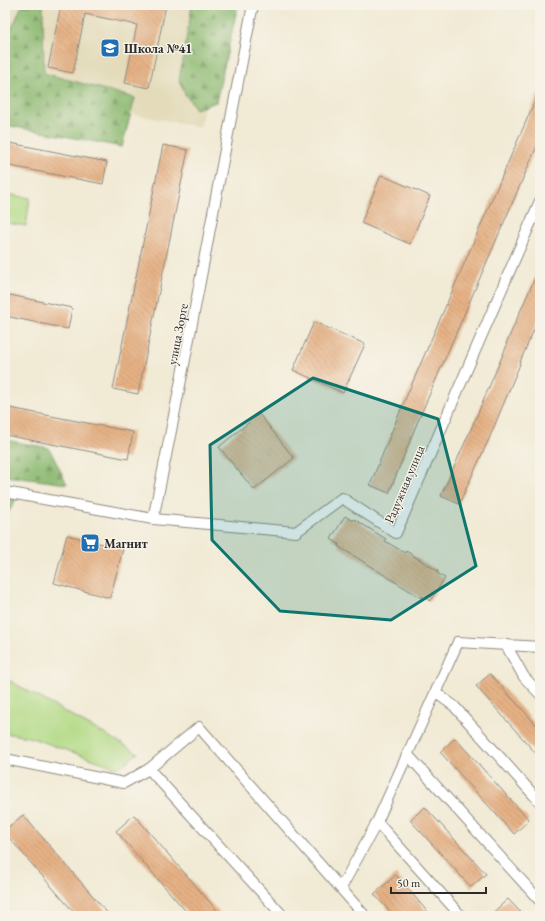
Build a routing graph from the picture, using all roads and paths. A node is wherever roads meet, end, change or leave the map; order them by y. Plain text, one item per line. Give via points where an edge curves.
1 (253, 5) edge
2 (540, 201) edge
3 (5, 492) edge
4 (153, 519) junction
5 (506, 645) junction
6 (540, 647) edge
7 (436, 693) junction
8 (540, 694) edge
9 (408, 755) junction
10 (5, 759) edge
11 (149, 769) junction
12 (540, 802) edge
13 (377, 822) junction
14 (342, 888) junction
15 (540, 901) edge
16 (283, 916) edge
17 (365, 916) edge
18 (461, 916) edge

1 - 4 street, улица Зорге
2 - 4 street, Радужная улица via 396,533 342,498 296,532
3 - 4 street
5 - 6 street
5 - 7 street via 458,642
5 - 8 street via 524,677
7 - 9 street
7 - 12 street via 454,706
9 - 13 street
9 - 15 street
10 - 11 street via 124,783
11 - 14 street via 198,727
11 - 16 street
13 - 14 street
13 - 18 street
14 - 17 street

